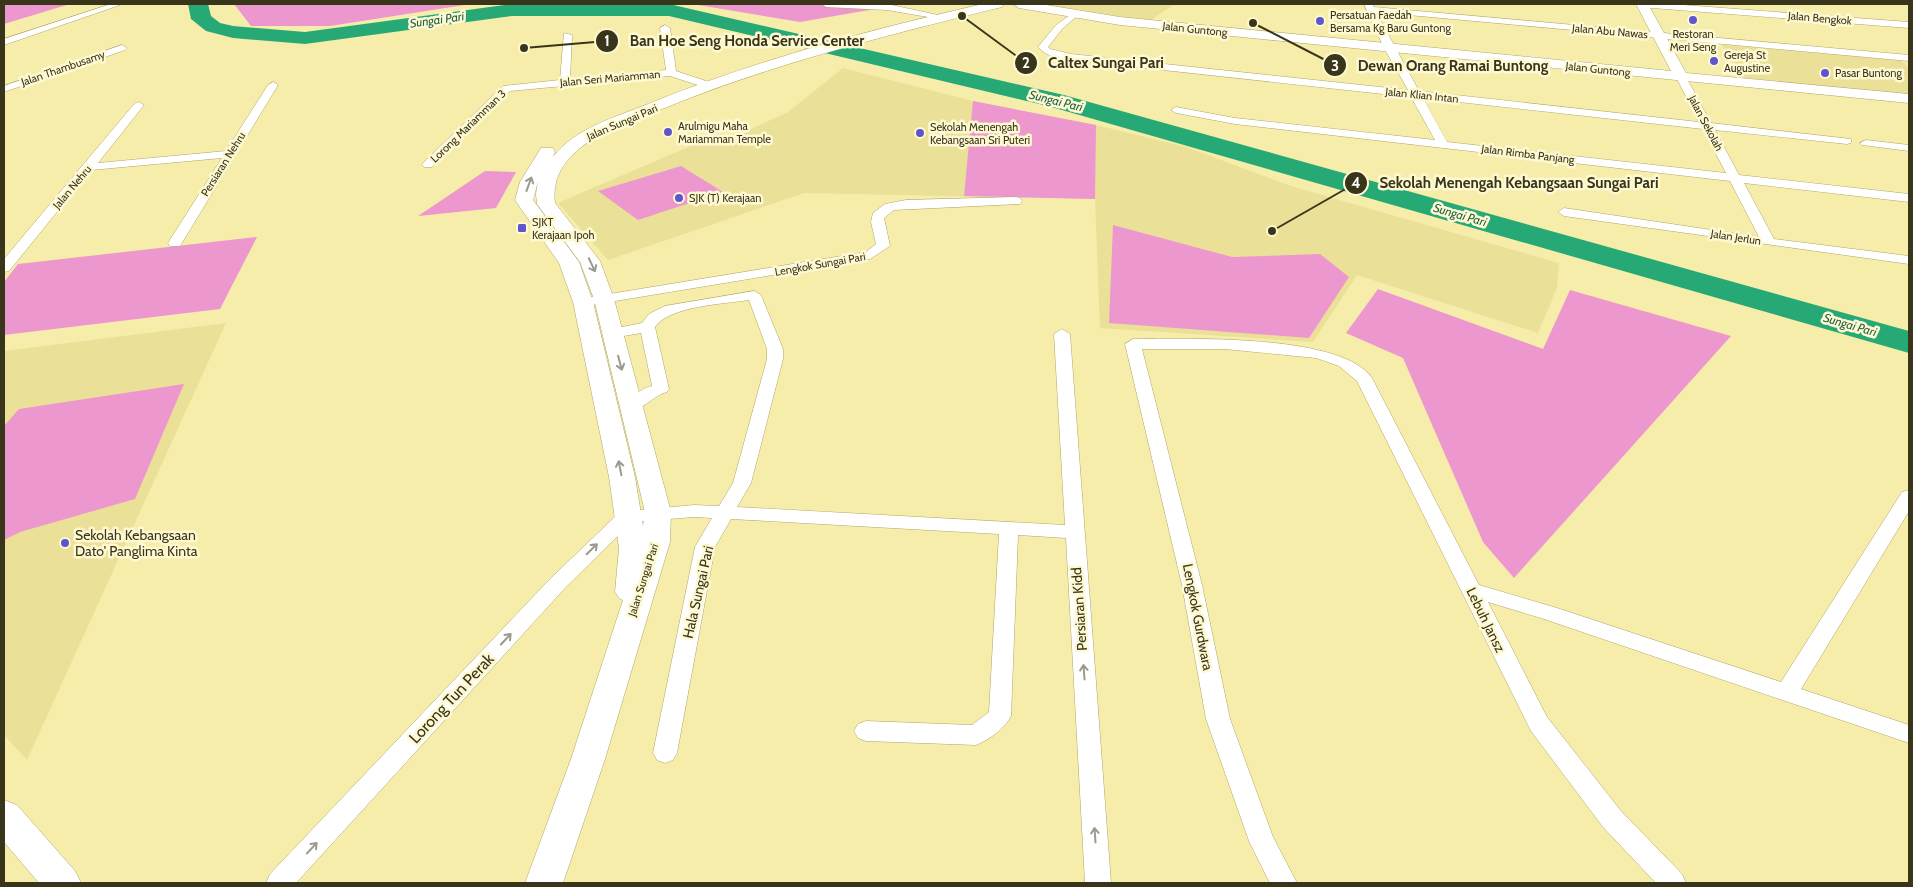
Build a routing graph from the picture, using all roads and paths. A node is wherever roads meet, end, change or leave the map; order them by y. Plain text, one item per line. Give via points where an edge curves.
1 (826, 4) edge
2 (982, 4) edge
3 (998, 4) edge
4 (1019, 4) edge
5 (1641, 4) edge
6 (116, 5) edge
7 (1369, 7) edge
8 (934, 15) junction
9 (1074, 15) junction
10 (1909, 25) edge
11 (665, 28) dead end
12 (877, 30) junction
13 (567, 35) dead end
14 (1658, 35) junction
15 (4, 42) edge
16 (122, 48) dead end
17 (1389, 48) junction
18 (1909, 58) edge
19 (671, 73) junction
20 (1681, 77) junction
21 (565, 83) junction
22 (706, 84) junction
23 (273, 85) dead end
24 (5, 88) edge
25 (507, 88) joint
26 (1416, 94) junction
27 (1909, 100) edge
28 (139, 105) dead end
29 (1176, 110) dead end
30 (1708, 126) junction
31 (1847, 141) dead end
32 (1866, 143) dead end
33 (1443, 144) junction
34 (1909, 148) edge
35 (229, 154) junction
36 (428, 164) dead end
37 (88, 167) junction
38 (1735, 178) junction
39 (1909, 198) edge
40 (1016, 201) dead end
41 (1564, 212) dead end
42 (1769, 242) junction
43 (175, 243) dead end
44 (1909, 260) edge
45 (4, 268) edge
46 (594, 301) junction
47 (646, 327) junction
48 (612, 333) junction
49 (1062, 334) dead end
50 (1133, 344) joint
51 (632, 406) junction
52 (1909, 496) edge
53 (658, 512) junction
54 (725, 513) junction
55 (627, 516) junction
56 (1008, 528) junction
57 (1074, 532) junction
58 (1472, 590) junction
59 (628, 628) junction
60 (1787, 692) junction
61 (866, 731) dead end
62 (1909, 734) edge
63 (665, 753) dead end
64 (4, 816) edge
65 (548, 876) edge
66 (62, 883) edge
67 (279, 883) edge
68 (1098, 883) edge
69 (1284, 883) edge
70 (1673, 883) edge

1 - 8 street via 887,7
2 - 8 main road, Jalan Sungai Pari
3 - 12 main road, Jalan Sungai Pari
4 - 9 main road, Jalan Guntong
5 - 10 street, Jalan Bengkok
5 - 14 main road, Jalan Sekolah
6 - 15 street
7 - 14 street, Jalan Abu Nawas
7 - 17 street
8 - 12 main road, Jalan Sungai Pari
9 - 17 main road, Jalan Guntong
9 - 26 street, Jalan Klian Intan via 1050,37 1043,47 1047,51 1071,57
11 - 19 street
12 - 22 main road, Jalan Sungai Pari
13 - 21 street
14 - 18 street, Jalan Abu Nawas
14 - 20 main road, Jalan Sekolah
16 - 24 street, Jalan Thambusamy
17 - 20 main road, Jalan Guntong
17 - 26 street
19 - 21 street, Jalan Seri Mariamman
19 - 22 street, Jalan Seri Mariamman
20 - 27 main road, Jalan Guntong
20 - 30 street, Jalan Sekolah
21 - 25 street, Jalan Seri Mariamman
22 - 46 main road, Jalan Sungai Pari via 583,138 564,152 547,181 544,196 572,268
23 - 35 street, Persiaran Nehru
25 - 36 street, Lorong Mariamman 3
26 - 30 street, Jalan Klian Intan
26 - 33 street
28 - 37 street, Jalan Nehru
29 - 33 street, Jalan Rimba Panjang
30 - 31 street, Jalan Klian Intan
30 - 38 street, Jalan Sekolah
32 - 34 street
33 - 38 street, Jalan Rimba Panjang
35 - 37 street
35 - 43 street, Persiaran Nehru
37 - 45 street, Jalan Nehru
38 - 39 street, Jalan Rimba Panjang
38 - 42 street, Jalan Sekolah
40 - 46 street, Lengkok Sungai Pari via 906,204 879,213 876,221 884,242 870,255
41 - 42 street, Jalan Jerlun
42 - 44 street, Jalan Jerlun
46 - 48 main road, Jalan Sungai Pari
55 -> 46 main road, Jalan Sungai Pari
47 - 48 street
47 - 51 street via 662,389 652,391
47 - 54 street, Hala Sungai Pari via 654,317 670,309 754,295 775,349 775,359 742,483
48 -> 51 main road, Jalan Sungai Pari
49 - 57 street, Persiaran Kidd
50 - 58 street, Lebuh Jansz via 1225,344 1318,354 1345,363 1364,378
50 - 69 street, Lengkok Gurdwara via 1192,585 1218,718 1262,841
51 - 53 main road, Jalan Sungai Pari
52 - 60 street
53 - 54 street
53 - 55 street
53 - 59 main road, Jalan Sungai Pari via 656,542
54 - 56 street
54 - 63 street, Hala Sungai Pari via 705,547
55 - 59 main road, Jalan Sungai Pari via 633,548
67 -> 55 street, Lorong Tun Perak via 558,583
56 - 57 street
56 - 61 street via 1000,716 976,735
68 -> 57 street, Persiaran Kidd
58 - 60 street
58 - 70 street, Lebuh Jansz via 1539,724 1612,819
59 - 65 main road, Jalan Sungai Pari
60 - 62 street
64 - 66 main road

